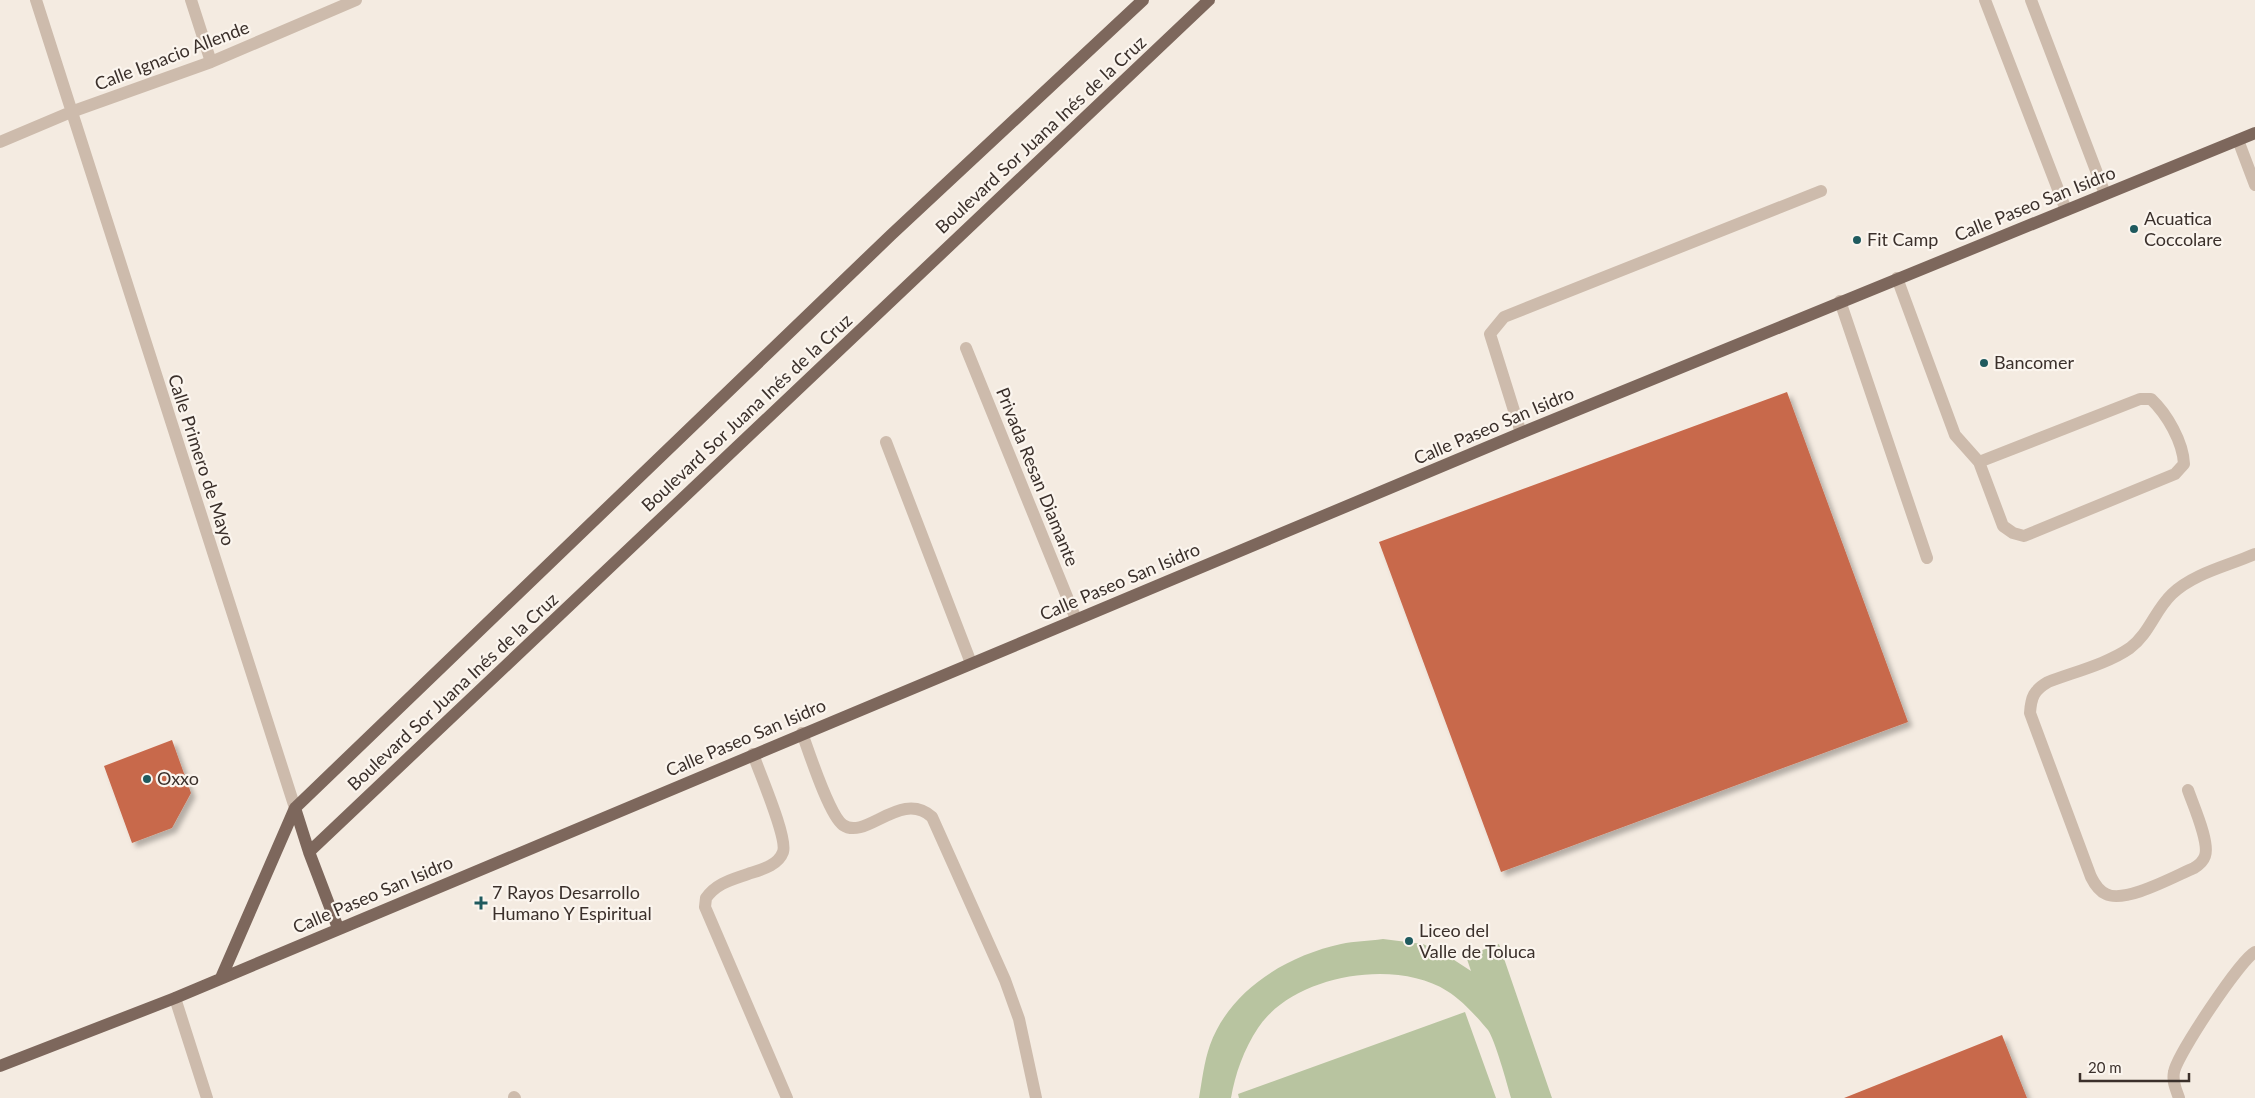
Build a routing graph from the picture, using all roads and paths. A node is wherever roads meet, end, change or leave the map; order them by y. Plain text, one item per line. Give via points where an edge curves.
1 (36, 0) edge
2 (191, 0) edge
3 (356, 0) edge
4 (1143, 0) edge
5 (1209, 0) edge
6 (1985, 0) edge
7 (2031, 0) edge
8 (211, 62) junction
9 (71, 112) junction
10 (2255, 133) edge
11 (2238, 140) junction
12 (0, 142) edge
13 (2255, 185) edge
14 (1821, 191) dead end
15 (2105, 194) junction
16 (2066, 210) junction
17 (1898, 278) junction
18 (1840, 302) junction
19 (966, 348) dead end
20 (1520, 433) junction
21 (886, 442) dead end
22 (1979, 462) junction
23 (2255, 554) edge
24 (1926, 558) dead end
25 (1076, 620) junction
26 (971, 663) junction
27 (802, 734) junction
28 (753, 754) junction
29 (2188, 790) dead end
30 (296, 808) junction
31 (309, 852) junction
32 (338, 928) junction
33 (2255, 952) edge
34 (221, 978) junction
35 (175, 998) junction
36 (0, 1066) edge
37 (206, 1098) edge
38 (787, 1098) edge
39 (1036, 1098) edge
40 (2179, 1098) edge

1 - 9 street, Calle Primero de Mayo
2 - 8 street
3 - 8 street, Calle Ignacio Allende
4 - 30 main road, Boulevard Sor Juana Inés de la Cruz via 891,235
5 - 31 main road, Boulevard Sor Juana Inés de la Cruz
6 - 16 street
7 - 15 street
8 - 9 street, Calle Ignacio Allende
9 - 12 street, Calle Ignacio Allende
9 - 30 street, Calle Primero de Mayo
10 - 11 main road, Calle Paseo San Isidro
11 - 13 street
11 - 15 main road, Calle Paseo San Isidro
14 - 20 street via 1504,317 1490,334
15 - 16 main road, Calle Paseo San Isidro
16 - 17 main road, Calle Paseo San Isidro
17 - 18 main road, Calle Paseo San Isidro
17 - 22 street via 1955,435
18 - 20 main road, Calle Paseo San Isidro
18 - 24 street
19 - 25 street, Privada Resan Diamante
20 - 25 main road, Calle Paseo San Isidro
21 - 26 street
22 - 22 street via 2140,399 2151,399 2162,409 2184,452 2184,464 2175,474 2024,536 2003,526
23 - 29 street via 2185,584 2172,594 2140,640 2127,650 2048,682 2031,697 2030,713 2091,877 2107,895 2133,894 2201,863 2207,845
25 - 26 main road, Calle Paseo San Isidro
26 - 27 main road, Calle Paseo San Isidro
27 - 28 main road, Calle Paseo San Isidro
27 - 39 street via 824,791 844,826 862,826 907,808 926,811 932,817 1005,980 1018,1019
28 - 32 main road, Calle Paseo San Isidro
28 - 38 street via 784,845 782,853 770,866 719,884 706,898 705,907
30 - 31 main road, Calle Primero de Mayo
30 - 34 main road
31 - 32 main road, Calle Primero de Mayo
32 - 34 main road, Calle Paseo San Isidro
33 - 40 street via 2249,955 2233,977 2181,1054 2174,1071 2174,1087
34 - 35 main road, Calle Paseo San Isidro
35 - 36 main road, Calle Paseo San Isidro
35 - 37 street

